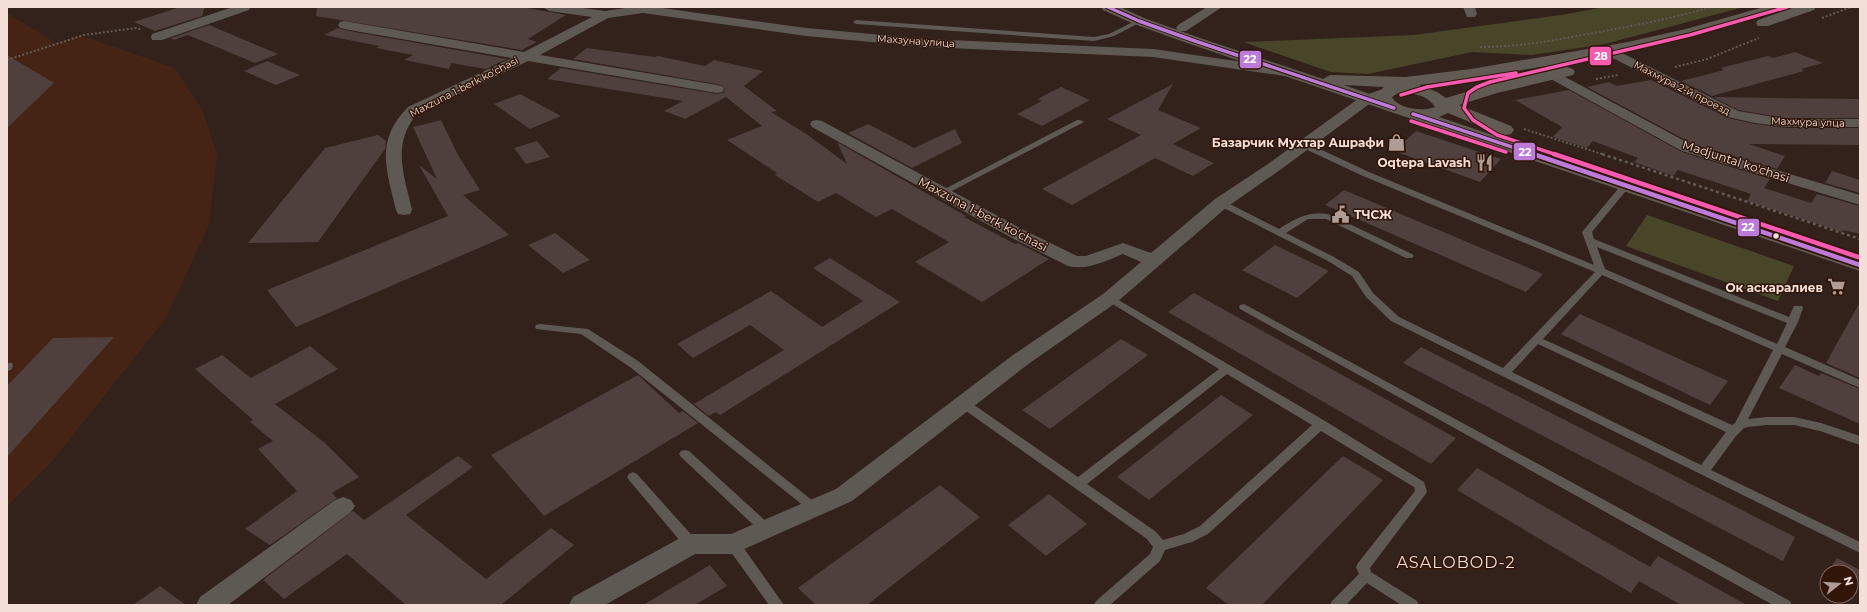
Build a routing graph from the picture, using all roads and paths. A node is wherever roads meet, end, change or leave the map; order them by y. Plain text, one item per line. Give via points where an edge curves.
1 (245, 7) edge
2 (549, 7) edge
3 (1108, 7) edge
4 (1117, 7) edge
5 (1216, 7) edge
6 (1711, 7) edge
7 (1778, 7) edge
8 (1809, 7) edge
9 (605, 16) junction
10 (1139, 21) junction
11 (856, 22) dead end
12 (344, 25) dead end
13 (1182, 28) junction
14 (157, 37) joint
15 (1480, 47) dead end
16 (1610, 51) junction
17 (524, 57) junction
18 (1625, 59) junction
19 (7, 60) edge
20 (1285, 72) junction
21 (1554, 75) junction
22 (1330, 80) junction
23 (1425, 80) junction
24 (717, 89) dead end
25 (1384, 93) junction
26 (1477, 94) junction
27 (1443, 105) junction
28 (1413, 114) junction
29 (1755, 119) joint
30 (1080, 122) dead end
31 (817, 124) dead end
32 (1860, 124) edge
33 (1499, 128) junction
34 (1304, 145) junction
35 (1626, 185) junction
36 (943, 192) junction
37 (1860, 200) edge
38 (1221, 203) junction
39 (404, 210) dead end
40 (1280, 234) junction
41 (1590, 240) junction
42 (1860, 250) edge
43 (1409, 256) dead end
44 (1155, 261) junction
45 (1860, 265) edge
46 (1601, 271) junction
47 (1110, 298) junction
48 (1244, 307) dead end
49 (1798, 308) dead end
50 (1793, 322) junction
51 (540, 327) dead end
52 (1537, 340) junction
53 (1781, 349) junction
54 (1227, 368) junction
55 (1505, 373) junction
56 (1860, 384) edge
57 (963, 403) junction
58 (1321, 424) junction
59 (1737, 428) junction
60 (1860, 442) edge
61 (685, 454) dead end
62 (1704, 471) junction
63 (633, 477) dead end
64 (1078, 484) junction
65 (343, 506) dead end
66 (814, 508) junction
67 (766, 529) junction
68 (691, 544) junction
69 (733, 544) junction
70 (1160, 546) junction
71 (1860, 548) edge
72 (1366, 575) junction
73 (209, 605) edge
74 (582, 605) edge
75 (777, 605) edge
76 (1101, 605) edge
77 (1337, 605) edge
78 (1412, 605) edge
79 (1785, 605) edge

1 - 14 street
2 - 9 street, Махзуна улица
3 - 10 main road
4 - 13 main road
5 - 13 street
6 - 15 path via 1619,30 1517,46
7 - 16 main road via 1684,35
8 - 18 main road via 1742,30
9 - 17 street, Maxzuna 1-berk ko'chasi
9 - 20 street, Махзуна улица via 643,9 806,32 926,43 1153,53
10 - 11 lane via 1115,34 1094,39
10 - 20 main road
12 - 17 street, Maxzuna 1-berk ko'chasi via 469,45
13 - 22 main road
14 - 19 path via 136,28 84,35
16 - 18 street, Махмура 2-й проезд
16 - 23 main road
17 - 24 street, Maxzuna 1-berk ko'chasi
17 - 39 street, Maxzuna 1-berk ko'chasi via 413,110 404,117 394,138 393,150
18 - 21 main road
18 - 29 street, Махмура 2-й проезд via 1732,114
20 - 25 main road
21 - 26 main road
21 - 37 street, Madjuntal ko'chasi via 1687,148
22 - 23 main road
22 - 25 main road
23 - 25 main road
25 - 27 main road via 1418,90 1435,96
25 - 28 main road via 1384,100 1394,108
25 - 34 street
26 - 27 main road
26 - 33 main road via 1471,102 1474,110 1483,119
27 - 28 main road via 1443,109 1432,114
27 - 33 main road
28 - 35 main road
29 - 32 street, Махмура улца via 1786,123
30 - 36 lane
31 - 36 street, Maxzuna 1-berk ko'chasi
33 - 42 main road
34 - 38 street
34 - 46 lane via 1366,174
35 - 41 lane via 1587,232
35 - 45 main road
36 - 44 street, Maxzuna 1-berk ko'chasi via 1074,262 1089,261 1124,248
38 - 40 lane
38 - 44 street
40 - 43 lane via 1305,216 1328,217
40 - 55 lane via 1356,274 1369,296 1394,319
41 - 46 lane
41 - 50 lane
44 - 47 street
46 - 52 lane
46 - 53 lane
47 - 54 lane
47 - 57 street
48 - 79 lane
49 - 50 lane
50 - 53 lane
51 - 66 lane via 584,332 634,364
52 - 55 lane
52 - 59 lane
53 - 56 lane
53 - 59 lane
54 - 58 lane
54 - 64 lane
55 - 62 lane
57 - 64 lane
57 - 66 street via 844,495
58 - 70 lane via 1204,530
58 - 72 lane via 1420,485 1421,492 1363,567
59 - 60 lane via 1760,421 1781,420 1838,432
59 - 62 lane
61 - 67 lane
62 - 71 lane
63 - 68 lane
64 - 70 lane via 1151,535
65 - 73 street
66 - 67 street
67 - 69 street
68 - 69 street
68 - 74 street
69 - 75 lane
70 - 76 lane via 1155,557
72 - 77 lane
72 - 78 lane

